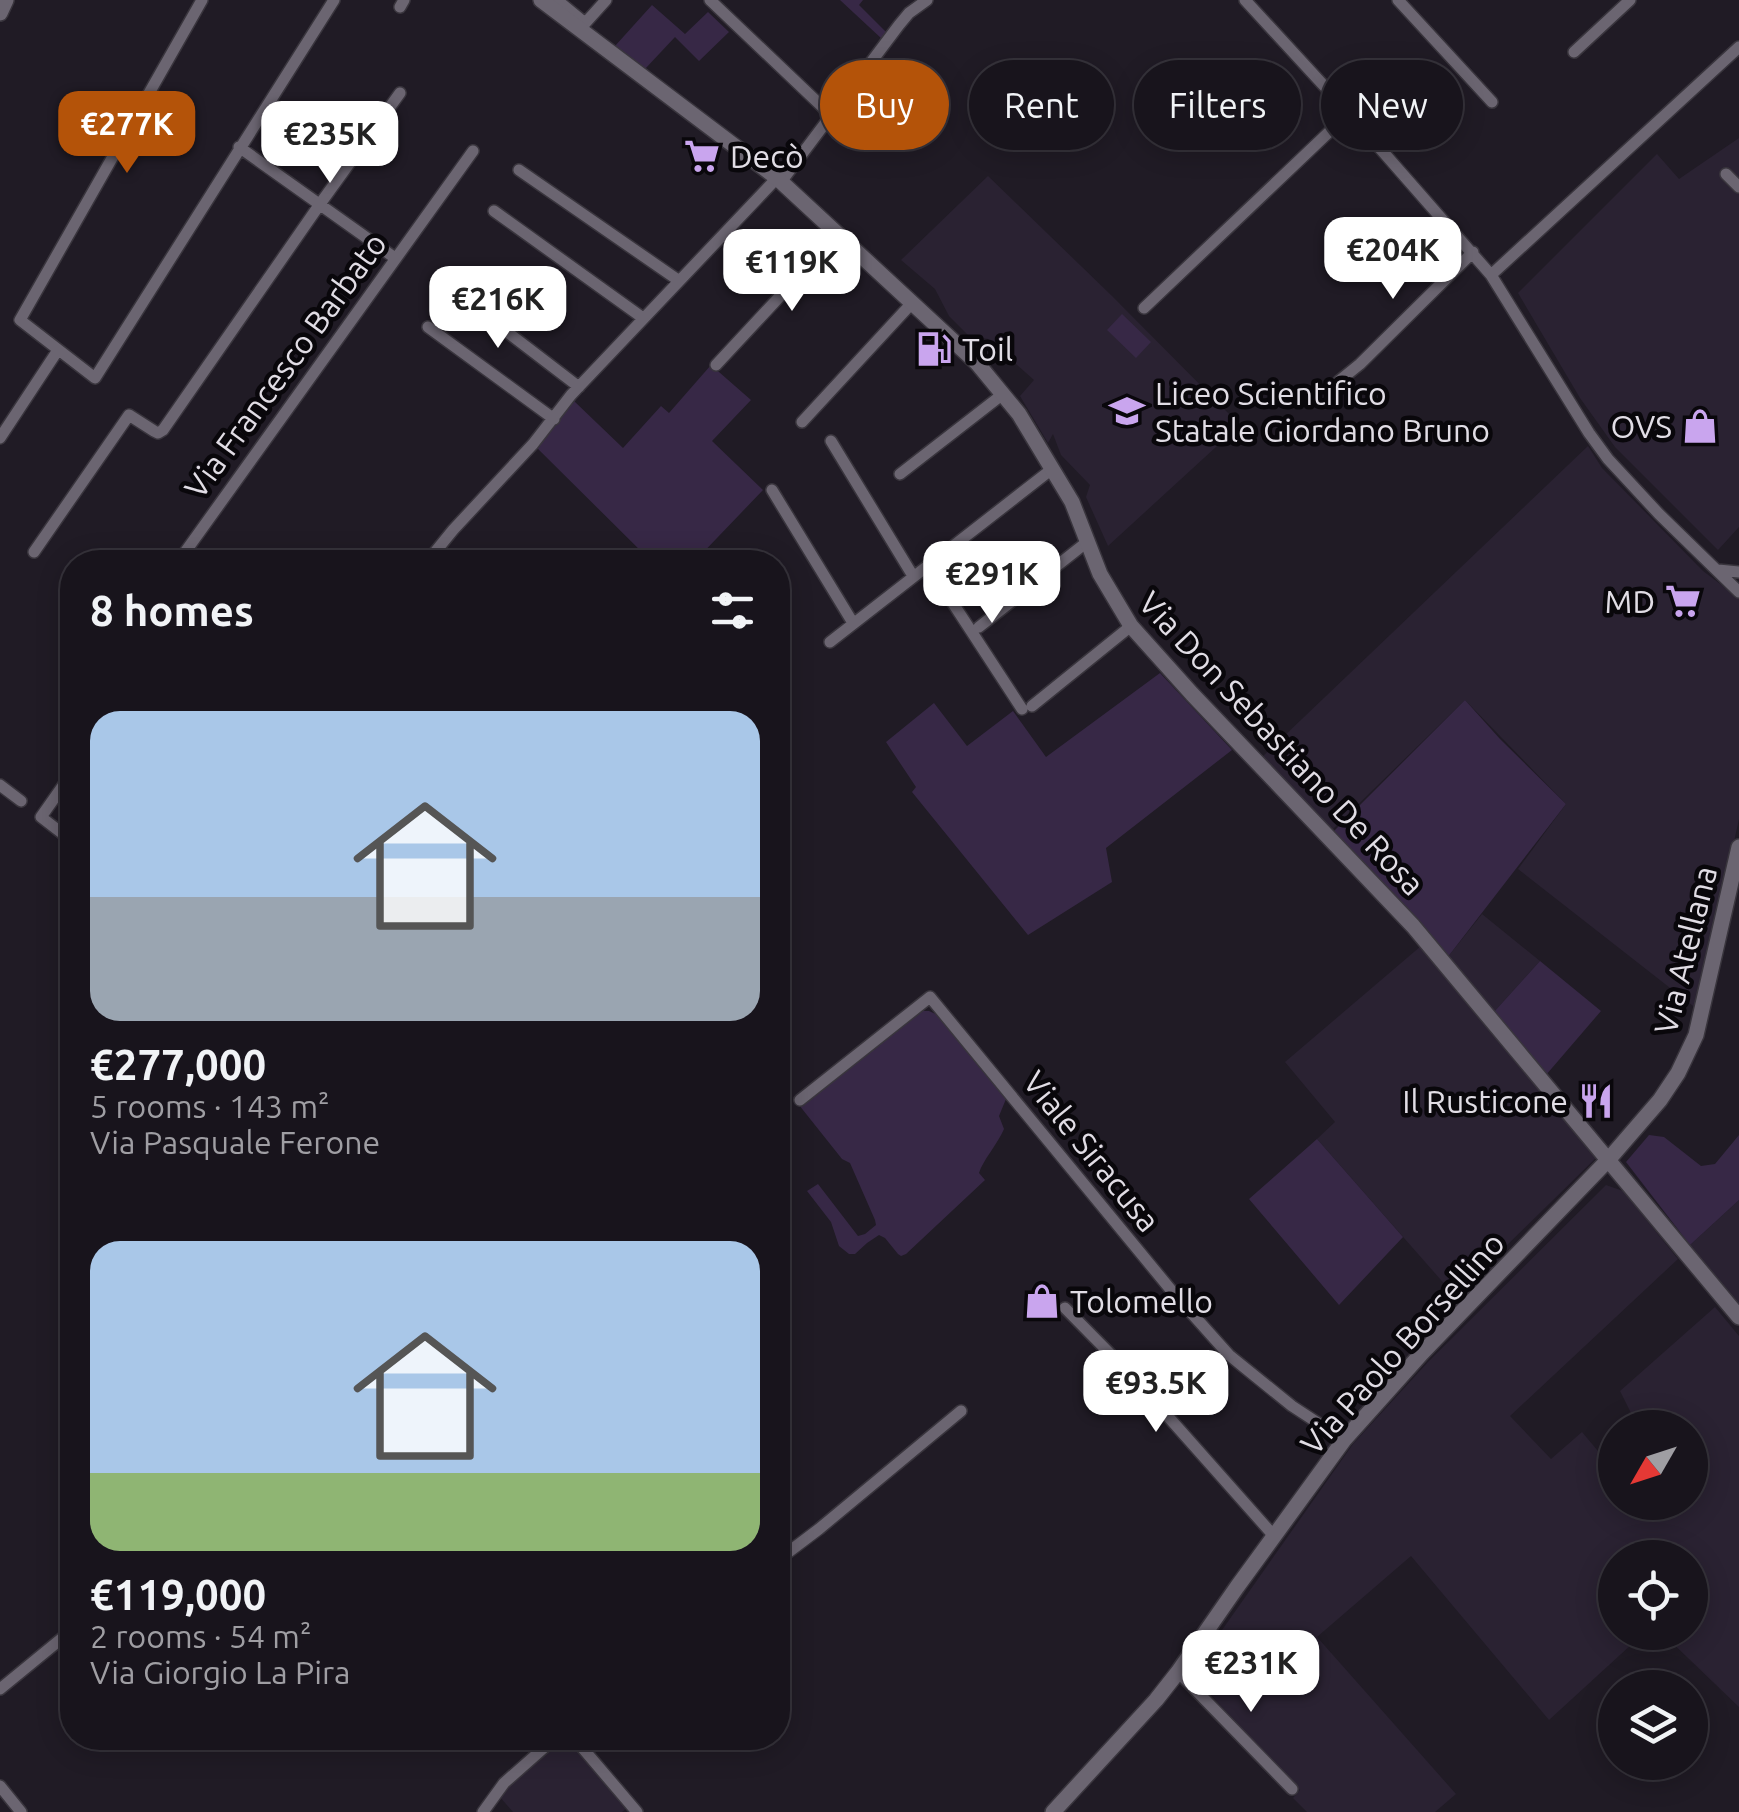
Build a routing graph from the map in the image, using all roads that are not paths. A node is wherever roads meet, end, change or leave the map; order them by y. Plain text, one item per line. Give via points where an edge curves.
1 (6, 0) edge
2 (202, 0) edge
3 (334, 0) edge
4 (541, 0) edge
5 (557, 0) edge
6 (606, 0) edge
7 (710, 0) edge
8 (927, 0) edge
9 (1245, 0) edge
10 (1398, 0) edge
11 (1630, 0) edge
12 (0, 12) edge
13 (582, 26) junction
14 (1739, 47) edge
15 (1574, 52) dead end
16 (873, 60) edge
17 (1321, 83) edge
18 (400, 93) dead end
19 (1492, 102) dead end
20 (820, 105) edge
21 (820, 130) edge
22 (1321, 140) edge
23 (240, 148) junction
24 (1382, 150) edge
25 (473, 151) dead end
26 (518, 170) dead end
27 (1726, 174) dead end
28 (779, 180) junction
29 (1739, 186) edge
30 (320, 204) junction
31 (494, 210) dead end
32 (837, 235) junction
33 (1473, 252) junction
34 (395, 258) junction
35 (1492, 275) junction
36 (678, 280) junction
37 (442, 282) dead end
38 (912, 304) junction
39 (1144, 308) dead end
40 (642, 318) junction
41 (428, 328) dead end
42 (58, 350) junction
43 (716, 365) dead end
44 (1339, 381) dead end
45 (579, 387) junction
46 (1003, 394) junction
47 (554, 418) junction
48 (802, 422) dead end
49 (0, 438) edge
50 (830, 441) dead end
51 (1052, 469) junction
52 (900, 474) dead end
53 (772, 490) dead end
54 (1087, 542) junction
55 (187, 550) edge
56 (437, 550) edge
57 (34, 552) dead end
58 (928, 565) junction
59 (1718, 570) junction
60 (1739, 572) edge
61 (913, 576) junction
62 (1739, 592) edge
63 (852, 623) junction
64 (1131, 626) junction
65 (979, 627) dead end
66 (830, 642) dead end
67 (0, 785) edge
68 (60, 790) edge
69 (21, 801) dead end
70 (60, 832) edge
71 (1739, 847) edge
72 (800, 1100) dead end
73 (1610, 1159) junction
74 (1065, 1308) dead end
75 (1739, 1316) edge
76 (962, 1411) dead end
77 (1344, 1440) junction
78 (1274, 1536) junction
79 (790, 1551) edge
80 (60, 1640) edge
81 (1178, 1672) junction
82 (0, 1689) edge
83 (541, 1750) edge
84 (584, 1750) edge
85 (0, 1786) edge
86 (1292, 1789) dead end
87 (20, 1812) edge
88 (483, 1812) edge
89 (637, 1812) edge
90 (1052, 1812) edge

1 - 12 street
2 - 42 street via 20,320
3 - 23 street
4 - 13 street, Via Don Sebastiano De Rosa
5 - 13 street
6 - 13 street
7 - 20 street
8 - 16 street
9 - 17 street
10 - 19 street
11 - 15 street
13 - 28 street, Via Don Sebastiano De Rosa
14 - 35 street
18 - 30 street
21 - 28 street
22 - 39 street
23 - 30 street
23 - 42 street via 95,378
24 - 33 street
25 - 34 street, Via Francesco Barbato
26 - 36 street
27 - 29 street
28 - 32 street, Via Don Sebastiano De Rosa
28 - 36 street
30 - 34 street
30 - 57 street via 162,430 129,415
31 - 40 street
32 - 38 street, Via Don Sebastiano De Rosa
32 - 43 street
33 - 35 street
33 - 44 street
34 - 55 street, Via Francesco Barbato
35 - 59 street via 1608,459
36 - 40 street
37 - 45 street
38 - 46 street, Via Don Sebastiano De Rosa via 978,362
38 - 48 street
40 - 45 street
41 - 47 street
42 - 49 street
45 - 47 street
46 - 51 street, Via Don Sebastiano De Rosa
46 - 52 street
47 - 56 street
50 - 61 street
51 - 54 street, Via Don Sebastiano De Rosa
51 - 58 street
53 - 63 street
54 - 64 street, Via Don Sebastiano De Rosa
54 - 65 street
58 - 61 street
58 - 64 street via 1027,707
59 - 60 street
59 - 62 street
61 - 63 street
63 - 66 street
64 - 73 street, Via Don Sebastiano De Rosa via 1414,926
67 - 69 street
68 - 70 street via 41,817
71 - 73 street, Via Atellana via 1696,1035 1660,1100
72 - 77 street, Viale Siracusa via 930,997 1228,1355
73 - 75 street, Via Don Sebastiano De Rosa
73 - 77 street, Via Paolo Borsellino
74 - 78 street
76 - 79 street
77 - 78 street, Via Paolo Borsellino
78 - 81 street, Via Paolo Borsellino
80 - 82 street
81 - 86 street
81 - 90 street, Via Paolo Borsellino
83 - 88 street
84 - 89 street
85 - 87 street

